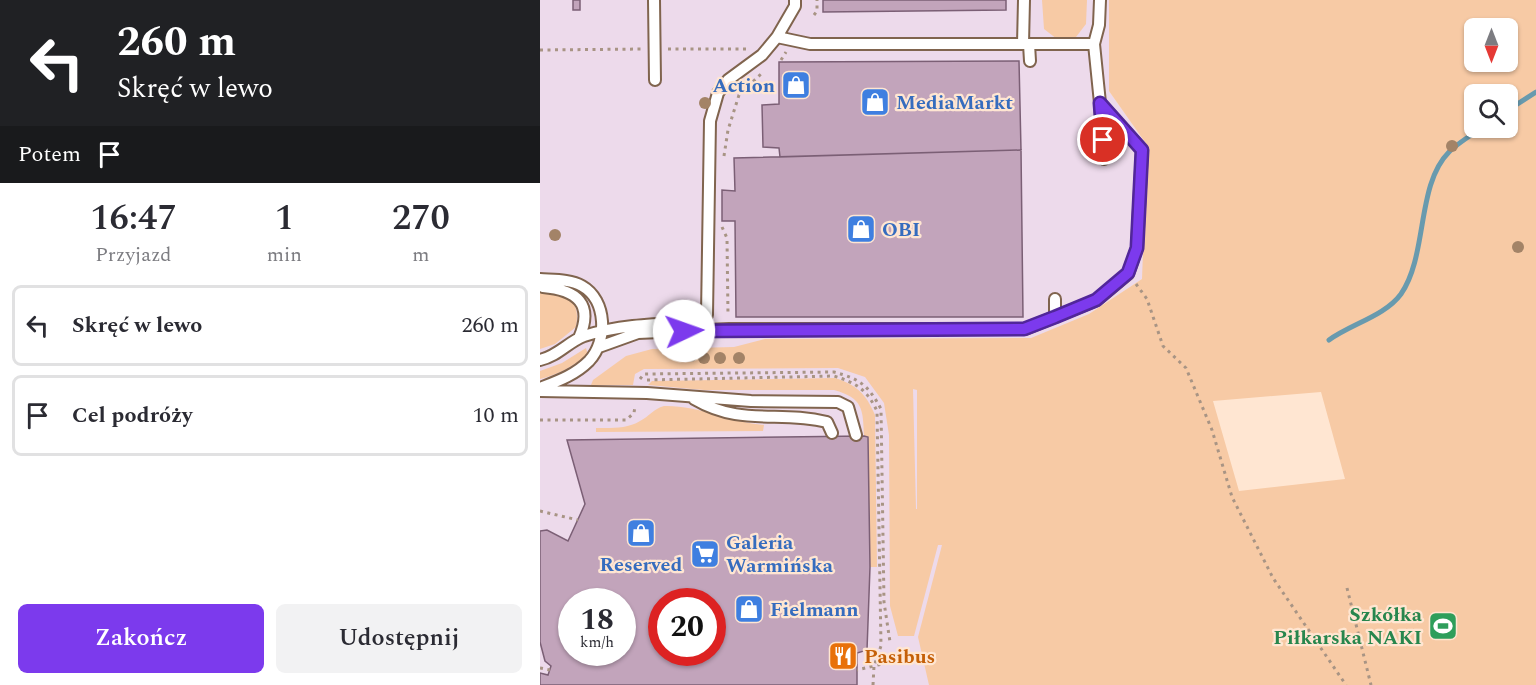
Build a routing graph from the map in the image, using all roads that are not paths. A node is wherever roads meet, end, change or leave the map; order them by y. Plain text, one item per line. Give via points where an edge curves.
1 (654, 0) edge
2 (795, 0) edge
3 (1024, 0) edge
4 (1100, 0) edge
5 (777, 37) junction
6 (1026, 45) junction
7 (1094, 45) junction
8 (1030, 61) dead end
9 (655, 80) dead end
10 (1100, 103) junction
11 (1104, 159) dead end
12 (540, 279) edge
13 (540, 286) edge
14 (1055, 299) dead end
15 (1055, 317) junction
16 (602, 330) junction
17 (579, 338) junction
18 (598, 346) junction
19 (540, 360) edge
20 (540, 389) edge
21 (691, 397) junction
22 (832, 433) dead end
23 (855, 435) dead end

1 - 9 lane
2 - 5 lane
3 - 6 lane
4 - 7 lane
5 - 6 lane via 810,44
5 - 16 lane via 762,55 728,80 718,93 710,121 707,315 698,322
6 - 7 lane
6 - 8 lane
7 - 10 lane
10 - 11 lane
10 - 15 lane via 1142,150 1137,248 1128,273 1096,300
12 - 16 lane via 582,286 602,315
13 - 17 lane via 562,288 577,296 584,310
14 - 15 lane
15 - 18 lane via 1024,329 729,329 638,333
16 - 17 lane
16 - 18 lane
17 - 19 lane via 553,357
18 - 20 lane via 590,360 569,376
20 - 21 lane
21 - 22 lane via 710,408 753,418 820,420 827,422
21 - 23 lane via 838,402 848,407

